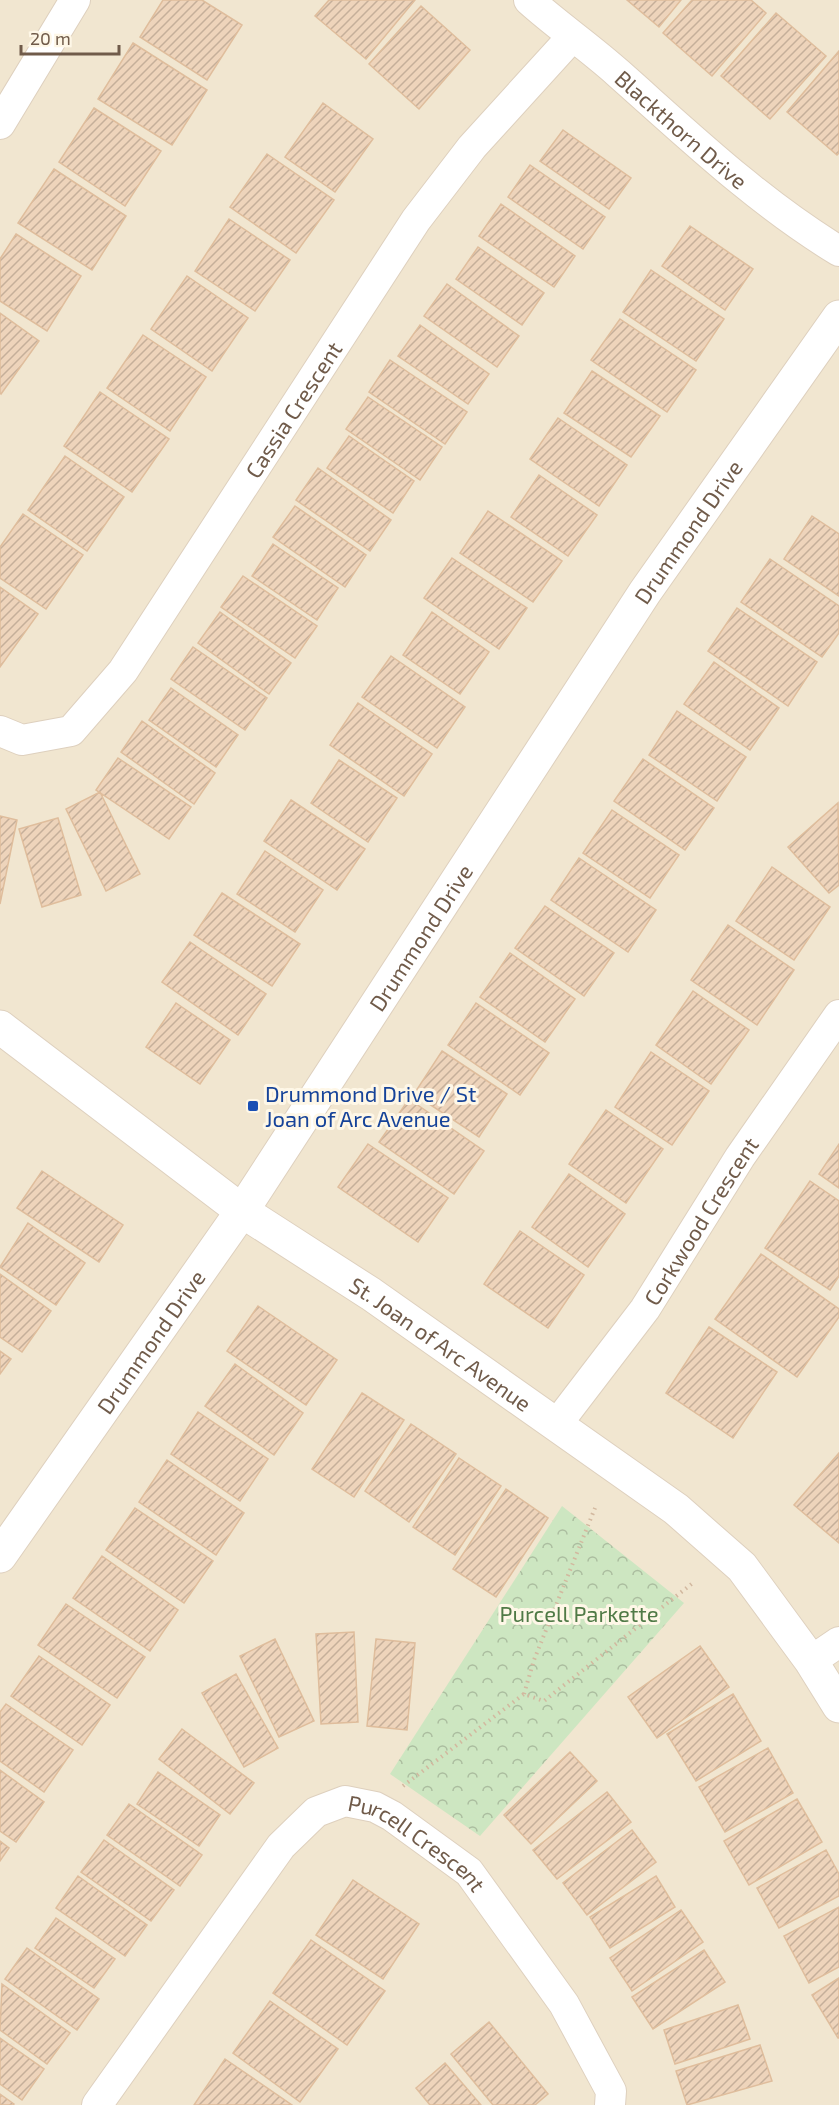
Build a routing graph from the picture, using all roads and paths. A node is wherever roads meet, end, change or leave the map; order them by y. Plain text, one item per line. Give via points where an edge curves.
1 (75, 0) edge
2 (529, 0) edge
3 (572, 37) junction
4 (0, 124) edge
5 (839, 251) edge
6 (839, 317) edge
7 (0, 731) edge
8 (839, 1015) edge
9 (0, 1027) edge
10 (242, 1211) junction
11 (557, 1424) junction
12 (595, 1508) dead end
13 (0, 1556) edge
14 (694, 1582) dead end
15 (839, 1642) edge
16 (811, 1661) junction
17 (524, 1694) junction
18 (839, 1706) edge
19 (403, 1785) dead end
20 (97, 2105) edge
21 (610, 2105) edge

1 - 4 street
2 - 3 street, Blackthorn Drive
3 - 5 street, Blackthorn Drive via 743,182 810,234
3 - 7 street, Cassia Crescent via 472,147 416,220 123,671 72,731 22,740
6 - 10 street, Drummond Drive via 645,592
8 - 11 street, Corkwood Crescent via 740,1157 645,1309
9 - 10 street, St. Joan of Arc Avenue
10 - 11 street, St. Joan of Arc Avenue
10 - 13 street, Drummond Drive
11 - 16 street, St. Joan of Arc Avenue via 676,1509 742,1567
12 - 17 path
14 - 17 path via 544,1701
15 - 16 street
16 - 18 street, St. Joan of Arc Avenue
17 - 19 path
20 - 21 street, Purcell Crescent via 281,1846 316,1812 345,1801 375,1807 392,1816 469,1872 564,2004 611,2091

